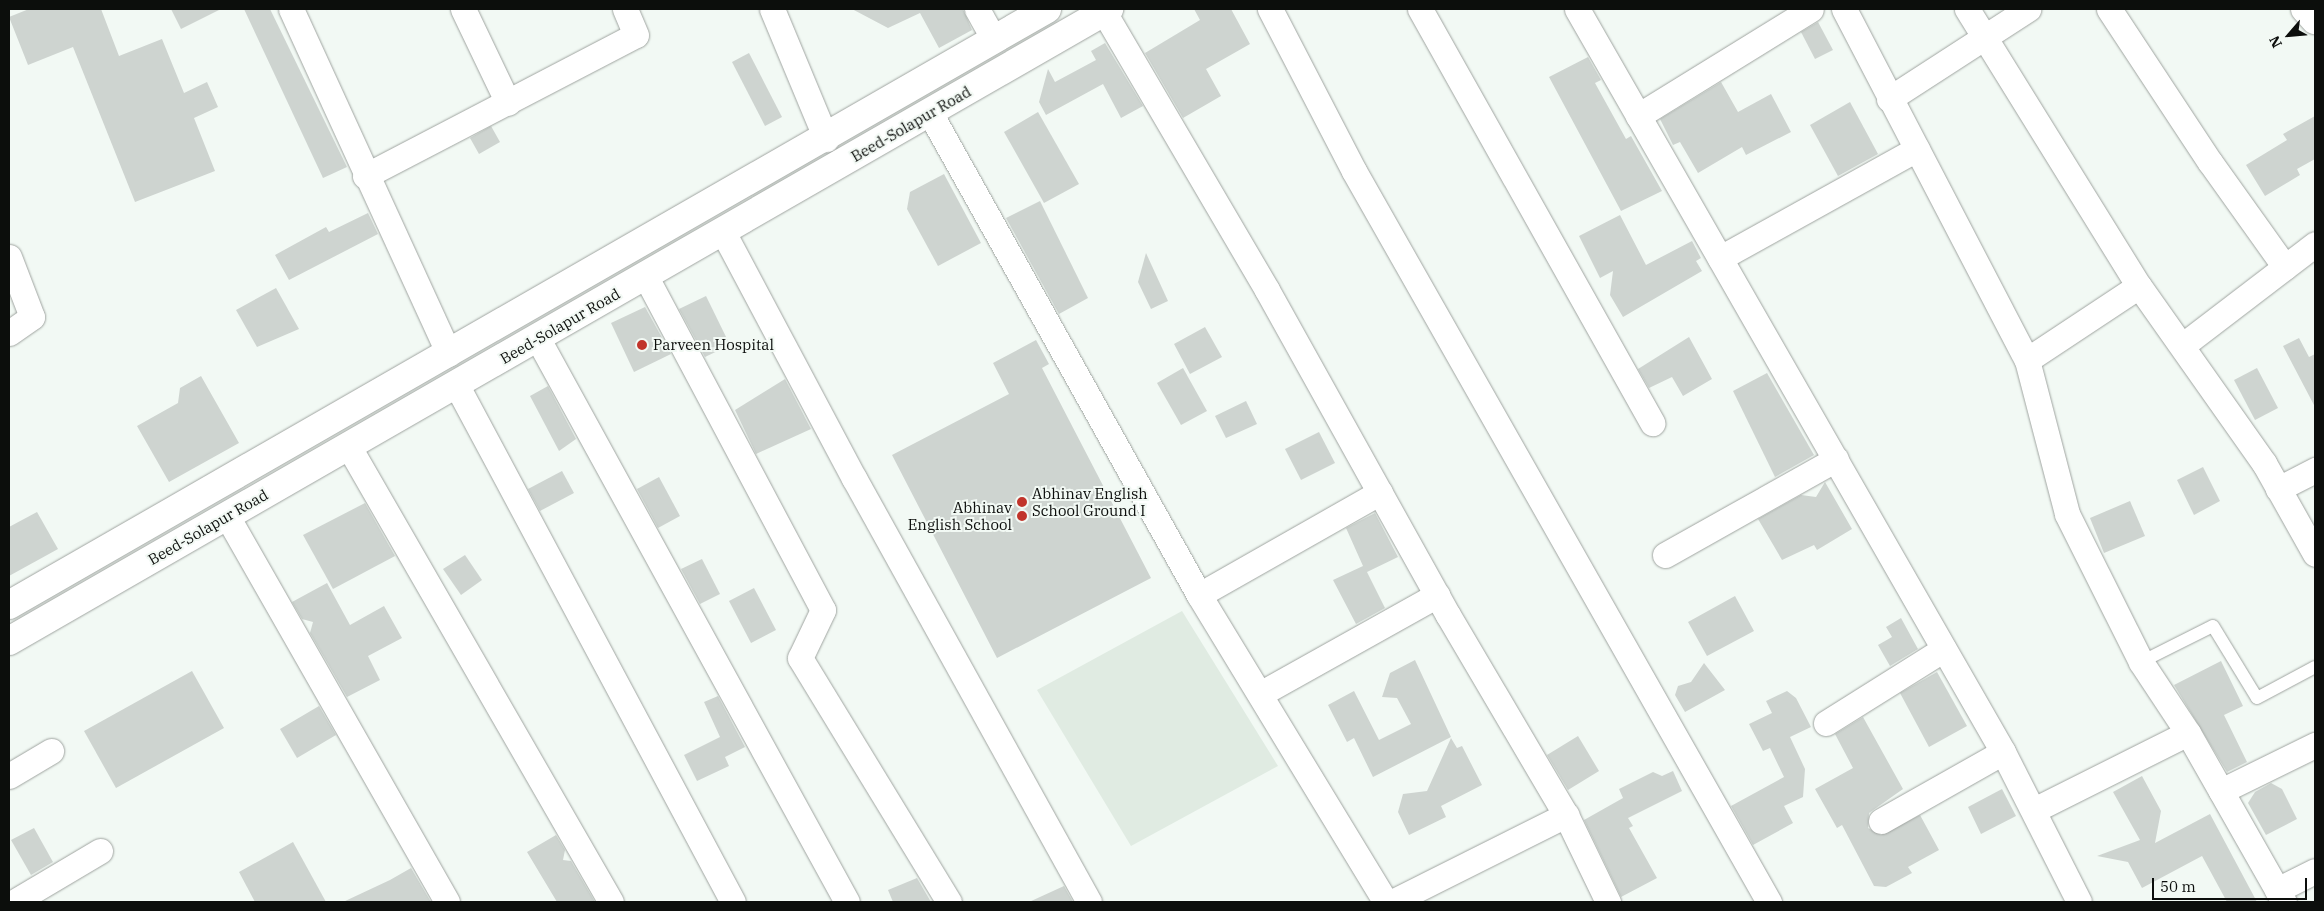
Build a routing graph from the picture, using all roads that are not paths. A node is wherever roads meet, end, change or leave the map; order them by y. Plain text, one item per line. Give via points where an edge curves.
1 (291, 9) edge
2 (463, 9) edge
3 (625, 9) edge
4 (772, 9) edge
5 (977, 9) edge
6 (1048, 9) edge
7 (1270, 9) edge
8 (1420, 9) edge
9 (1576, 9) edge
10 (1811, 9) edge
11 (1844, 9) edge
12 (1967, 9) edge
13 (2028, 9) edge
14 (2110, 9) edge
15 (2305, 9) edge
16 (1106, 10) edge
17 (2315, 20) edge
18 (1984, 38) junction
19 (994, 40) junction
20 (1889, 99) junction
21 (508, 103) junction
22 (930, 113) junction
23 (1638, 116) junction
24 (826, 139) junction
25 (1916, 149) junction
26 (365, 176) junction
27 (723, 232) junction
28 (2315, 244) edge
29 (9, 257) edge
30 (1720, 258) junction
31 (2285, 267) junction
32 (646, 277) junction
33 (2139, 286) junction
34 (9, 333) edge
35 (538, 339) junction
36 (2183, 345) junction
37 (449, 354) junction
38 (2027, 360) junction
39 (457, 386) junction
40 (1652, 422) dead end
41 (349, 447) junction
42 (1836, 458) junction
43 (2315, 470) edge
44 (2278, 489) junction
45 (1380, 492) junction
46 (227, 516) junction
47 (2315, 554) edge
48 (1665, 555) dead end
49 (1199, 595) junction
50 (1437, 596) junction
51 (9, 605) edge
52 (9, 641) edge
53 (1944, 649) junction
54 (2141, 662) junction
55 (2315, 667) edge
56 (1260, 694) junction
57 (1826, 723) dead end
58 (2188, 733) junction
59 (2315, 745) edge
60 (50, 751) dead end
61 (2002, 752) junction
62 (9, 776) edge
63 (2221, 791) junction
64 (2034, 810) junction
65 (1566, 815) junction
66 (1881, 821) dead end
67 (100, 851) dead end
68 (2315, 871) edge
69 (2280, 896) edge
70 (14, 902) edge
71 (447, 902) edge
72 (611, 902) edge
73 (733, 902) edge
74 (847, 902) edge
75 (949, 902) edge
76 (1089, 902) edge
77 (1386, 902) edge
78 (1392, 902) edge
79 (1608, 902) edge
80 (1769, 902) edge
81 (2080, 902) edge

1 - 26 street
2 - 21 street
3 - 21 street via 636,35
4 - 24 street
5 - 19 street
6 - 19 main road, Beed-Solapur Road
7 - 80 street via 1354,171
8 - 40 street
9 - 23 street
10 - 23 street
11 - 20 street
12 - 18 street
13 - 18 street
14 - 31 street
15 - 17 main road
16 - 22 main road, Beed-Solapur Road
16 - 45 street
18 - 20 street
18 - 33 street
19 - 24 main road, Beed-Solapur Road
20 - 25 street
21 - 26 street
22 - 27 main road, Beed-Solapur Road
22 - 49 street
23 - 30 street
24 - 37 main road, Beed-Solapur Road
25 - 30 street
25 - 38 street
26 - 37 street
27 - 32 main road, Beed-Solapur Road
27 - 76 street via 854,478
28 - 31 street
29 - 34 street via 32,317
30 - 42 street
31 - 36 street
32 - 35 main road, Beed-Solapur Road
32 - 75 street via 823,610 800,658
33 - 36 street
33 - 38 street
35 - 39 main road, Beed-Solapur Road
35 - 74 street
36 - 44 street
37 - 51 main road, Beed-Solapur Road
38 - 54 street via 2067,514
39 - 41 main road, Beed-Solapur Road
39 - 73 street
41 - 46 main road, Beed-Solapur Road
41 - 72 street
42 - 48 street
42 - 53 street
43 - 44 street
44 - 47 street
45 - 49 street
45 - 50 street
46 - 52 main road, Beed-Solapur Road
46 - 71 street
49 - 56 street
50 - 56 street
50 - 65 street
53 - 57 street
53 - 61 street
54 - 55 lane via 2213,626 2257,698
54 - 58 street
56 - 77 street
58 - 63 street
58 - 64 street
59 - 63 street
60 - 62 street
61 - 64 street
61 - 66 street
63 - 69 street
64 - 81 street
65 - 78 street
65 - 79 street
67 - 70 street
68 - 69 street

